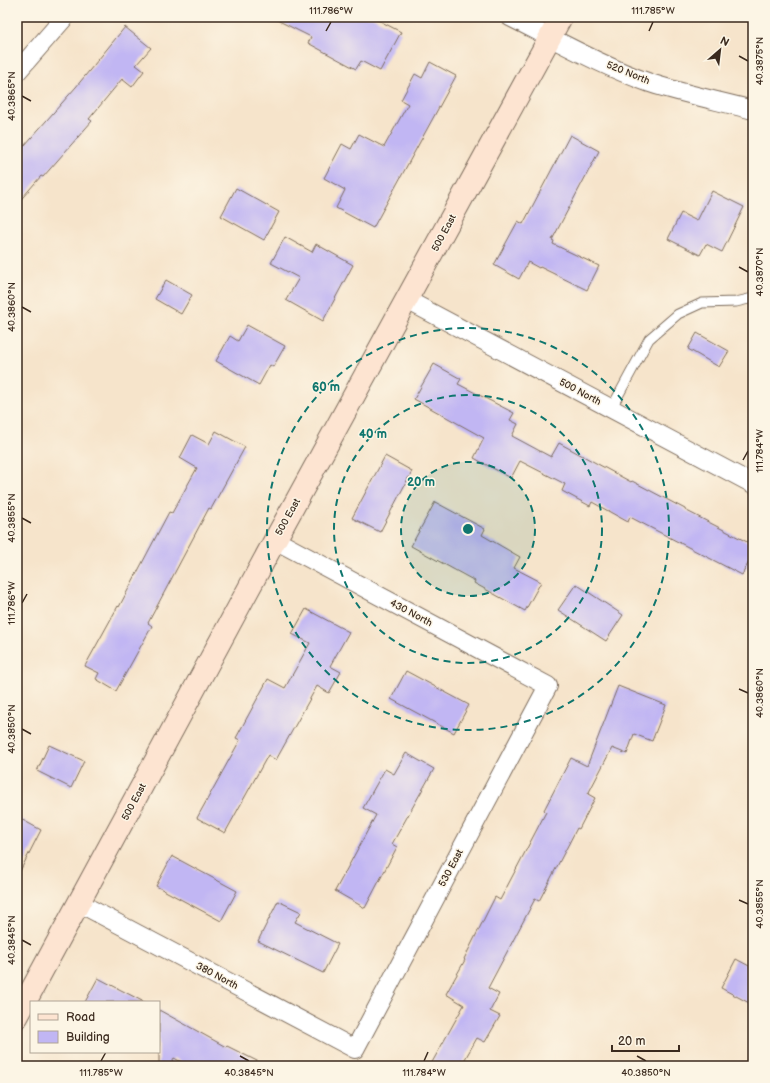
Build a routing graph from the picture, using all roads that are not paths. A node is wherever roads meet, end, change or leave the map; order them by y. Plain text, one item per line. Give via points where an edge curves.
1 (65, 17) edge
2 (510, 17) edge
3 (561, 17) edge
4 (550, 37) junction
5 (17, 72) edge
6 (753, 110) edge
7 (753, 298) edge
8 (407, 300) junction
9 (610, 408) junction
10 (753, 484) edge
11 (275, 540) junction
12 (548, 686) joint
13 (79, 903) junction
14 (17, 1018) edge
15 (355, 1049) joint

1 - 5 street
2 - 4 street, 520 North
3 - 4 street, 500 East
4 - 6 street, 520 North via 651,83
4 - 8 street, 500 East
7 - 9 lane via 736,302 702,303 678,314 649,339
8 - 9 street, 500 North
8 - 11 street, 500 East
9 - 10 street, 500 North
11 - 12 street, 430 North
11 - 13 street, 500 East
12 - 15 street, 530 East
13 - 14 street, 500 East
13 - 15 street, 380 North

